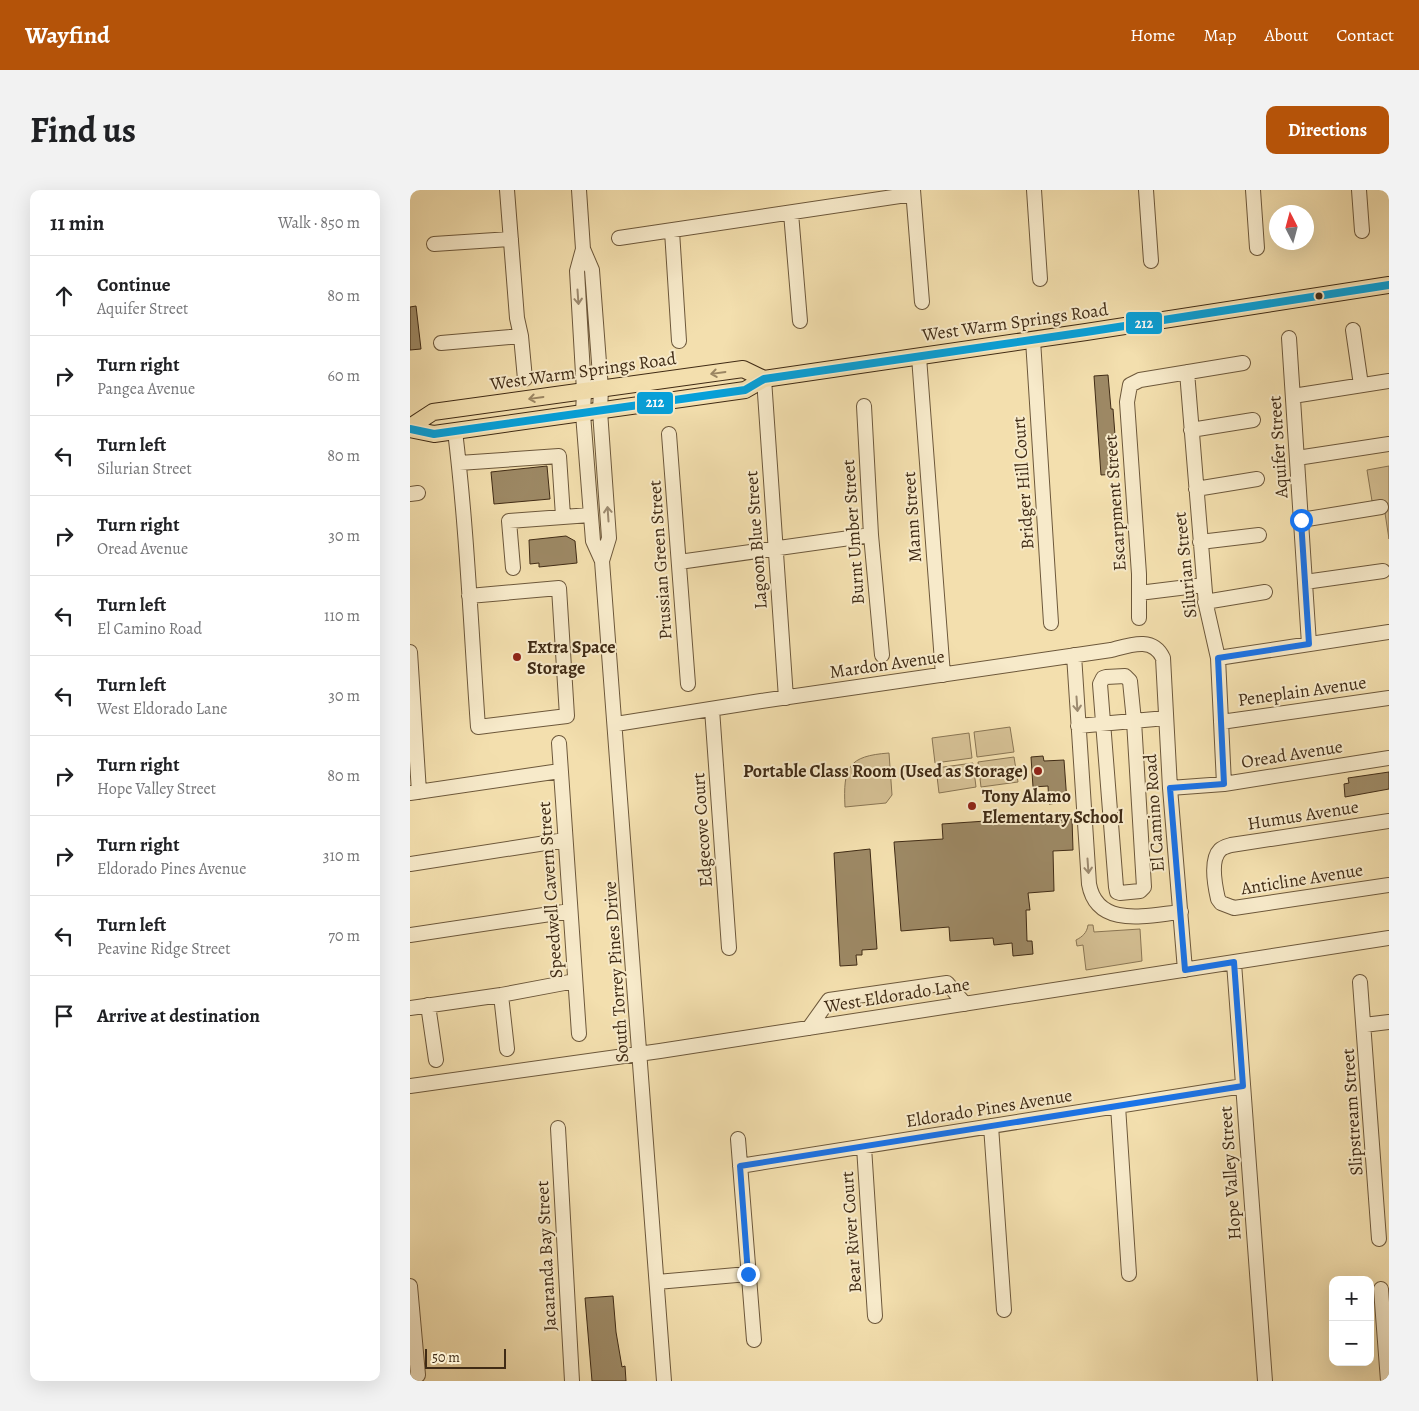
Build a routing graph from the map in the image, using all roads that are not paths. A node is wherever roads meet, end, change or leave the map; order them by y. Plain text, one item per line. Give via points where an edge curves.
1 (507, 190) edge
2 (579, 190) edge
3 (1034, 190) edge
4 (1146, 190) edge
5 (1252, 190) edge
6 (1359, 190) edge
7 (913, 192) edge
8 (791, 212) junction
9 (672, 231) junction
10 (1362, 231) dead end
11 (619, 238) dead end
12 (511, 239) junction
13 (434, 244) dead end
14 (1257, 248) dead end
15 (583, 249) junction
16 (1151, 261) dead end
17 (1040, 279) dead end
18 (1389, 285) edge
19 (922, 302) dead end
20 (800, 322) dead end
21 (1353, 330) dead end
22 (521, 336) junction
23 (1289, 338) dead end
24 (1032, 340) junction
25 (679, 341) dead end
26 (441, 343) dead end
27 (919, 357) junction
28 (1243, 363) dead end
29 (1186, 372) junction
30 (525, 379) dead end
31 (764, 379) junction
32 (1389, 381) edge
33 (1361, 385) junction
34 (601, 389) junction
35 (584, 391) junction
36 (1293, 396) junction
37 (864, 406) dead end
38 (600, 411) junction
39 (583, 414) junction
40 (1253, 420) dead end
41 (410, 428) edge
42 (1191, 430) junction
43 (455, 431) junction
44 (669, 434) dead end
45 (1389, 444) edge
46 (1297, 458) junction
47 (459, 462) junction
48 (1257, 479) dead end
49 (1196, 489) junction
50 (1381, 507) dead end
51 (590, 515) junction
52 (563, 516) junction
53 (1301, 520) junction
54 (871, 535) junction
55 (1259, 535) dead end
56 (1200, 542) junction
57 (776, 548) junction
58 (602, 561) junction
59 (680, 562) junction
60 (513, 568) dead end
61 (1383, 570) dead end
62 (1305, 582) junction
63 (1204, 585) junction
64 (1265, 592) dead end
65 (1139, 593) junction
66 (468, 596) junction
67 (1205, 602) junction
68 (1139, 618) dead end
69 (1051, 624) dead end
70 (1389, 632) edge
71 (1309, 644) junction
72 (410, 652) edge
73 (1160, 652) joint
74 (882, 655) dead end
75 (1074, 655) junction
76 (1218, 658) junction
77 (943, 675) junction
78 (688, 684) dead end
79 (786, 698) junction
80 (1389, 698) edge
81 (712, 709) junction
82 (1166, 718) junction
83 (1134, 721) junction
84 (1221, 722) junction
85 (616, 724) junction
86 (1103, 724) junction
87 (1078, 726) junction
88 (559, 743) dead end
89 (1389, 758) edge
90 (560, 771) junction
91 (1224, 784) junction
92 (1170, 788) junction
93 (415, 793) edge
94 (1389, 821) edge
95 (565, 840) junction
96 (410, 864) edge
97 (1389, 885) edge
98 (1129, 893) junction
99 (1221, 903) joint
100 (570, 911) junction
101 (1180, 912) junction
102 (1131, 916) junction
103 (410, 935) edge
104 (1389, 938) edge
105 (729, 948) dead end
106 (1234, 962) junction
107 (1185, 970) junction
108 (575, 982) junction
109 (1360, 982) dead end
110 (501, 994) junction
111 (964, 1004) junction
112 (428, 1005) junction
113 (410, 1008) edge
114 (1389, 1022) edge
115 (1364, 1025) junction
116 (809, 1028) junction
117 (579, 1034) dead end
118 (507, 1049) dead end
119 (640, 1053) junction
120 (436, 1060) dead end
121 (410, 1086) edge
122 (1243, 1086) junction
123 (1118, 1106) junction
124 (992, 1126) junction
125 (558, 1128) dead end
126 (738, 1139) dead end
127 (864, 1146) junction
128 (740, 1166) junction
129 (1379, 1239) dead end
130 (748, 1274) junction
131 (1129, 1274) dead end
132 (657, 1282) junction
133 (410, 1286) edge
134 (1381, 1289) dead end
135 (1004, 1310) dead end
136 (875, 1316) dead end
137 (754, 1340) dead end
138 (418, 1375) dead end
139 (572, 1381) edge
140 (664, 1381) edge
141 (1265, 1381) edge
142 (1388, 1381) edge

1 - 12 street
2 - 15 street, South Torrey Pines Drive
3 - 17 street
4 - 16 street
5 - 14 street
6 - 10 street
7 - 8 street
7 - 19 street
8 - 9 street
8 - 20 street
9 - 11 street
9 - 25 street
12 - 13 street
12 - 22 street
15 - 34 street, South Torrey Pines Drive via 592,270
15 -> 35 street, South Torrey Pines Drive via 576,271
18 - 24 main road, West Warm Springs Road
21 - 33 street
22 - 26 street
22 - 30 street
23 - 36 street, Aquifer Street
24 - 27 main road, West Warm Springs Road
24 - 69 street, Bridger Hill Court
27 - 31 main road, West Warm Springs Road
27 - 77 street, Mann Street
28 - 29 street
29 - 42 street, Silurian Street
29 - 65 street, Escarpment Street via 1140,380 1130,385 1127,402
31 -> 34 main road, West Warm Springs Road via 743,369
31 - 38 main road, West Warm Springs Road via 746,390
31 - 57 street, Lagoon Blue Street
32 - 33 street
33 - 36 street
34 - 35 main road, West Warm Springs Road
34 - 38 street, South Torrey Pines Drive
35 - 39 street, South Torrey Pines Drive
35 -> 41 main road, West Warm Springs Road via 433,412
36 - 46 street, Aquifer Street
37 - 54 street, Burnt Umber Street
38 - 39 main road, West Warm Springs Road
58 -> 38 street, South Torrey Pines Drive via 609,538
39 - 43 main road, West Warm Springs Road
39 - 51 street, South Torrey Pines Drive
40 - 42 street
41 - 43 main road, West Warm Springs Road via 434,434
42 - 49 street, Silurian Street
43 - 47 street
44 - 59 street, Prussian Green Street
45 - 46 street
46 - 53 street, Aquifer Street
47 - 52 street via 559,456
47 - 66 street
48 - 49 street
49 - 56 street, Silurian Street
50 - 53 street
51 - 52 street
51 - 58 street, South Torrey Pines Drive via 593,541
52 - 60 street via 510,521
53 - 62 street, Aquifer Street
54 - 57 street
54 - 74 street, Burnt Umber Street
55 - 56 street
56 - 63 street, Silurian Street
57 - 59 street
57 - 79 street, Lagoon Blue Street
58 - 85 street, South Torrey Pines Drive
59 - 78 street, Prussian Green Street
61 - 62 street
62 - 71 street, Aquifer Street
63 - 65 street
63 - 67 street, Silurian Street
64 - 67 street
65 - 68 street, Escarpment Street
66 - 66 street via 478,728 567,716 559,588
67 - 76 street, Silurian Street
70 - 71 street
71 - 76 street
72 - 93 street
73 - 75 street, Mardon Avenue via 1147,643 1140,643
73 - 82 street, El Camino Road
75 - 77 street, Mardon Avenue
75 -> 87 street
76 - 84 street, Silurian Street
77 - 79 street, Mardon Avenue
79 - 81 street, Mardon Avenue
80 - 84 street, Peneplain Avenue
81 - 85 street, Mardon Avenue
81 - 105 street, Edgecove Court
82 - 83 street
82 - 92 street, El Camino Road
83 - 86 street
83 - 86 street via 1128,678 1106,677 1100,684
83 - 98 street via 1144,887
84 - 91 street, Silurian Street
85 - 119 street, South Torrey Pines Drive
86 - 87 street
86 - 98 street via 1116,887 1118,893
87 -> 102 street via 1090,891 1096,903 1108,913
88 - 90 street, Speedwell Cavern Street
89 - 91 street, Oread Avenue
90 - 93 street
90 - 95 street, Speedwell Cavern Street
91 - 92 street, Oread Avenue
92 - 101 street, El Camino Road
94 - 99 street, Humus Avenue via 1222,848 1215,859 1216,892
95 - 96 street
95 - 100 street, Speedwell Cavern Street
97 - 99 street, Anticline Avenue via 1246,907 1234,908
98 - 102 street
100 - 103 street
100 - 108 street, Speedwell Cavern Street
101 - 102 street
101 - 107 street, El Camino Road
104 - 106 street, West Eldorado Lane
106 - 107 street, West Eldorado Lane
106 - 122 street, Hope Valley Street
107 - 111 street, West Eldorado Lane
108 - 110 street
108 - 117 street, Speedwell Cavern Street
109 - 115 street, Slipstream Street
110 - 112 street
110 - 118 street
111 - 116 street, West Eldorado Lane
111 - 116 street via 947,983 829,1000
112 - 113 street
112 - 120 street
114 - 115 street
115 - 129 street, Slipstream Street
116 - 119 street, West Eldorado Lane
119 - 121 street, West Eldorado Lane
119 - 132 street, South Torrey Pines Drive
122 - 123 street, Eldorado Pines Avenue
122 - 141 street, Hope Valley Street
123 - 124 street, Eldorado Pines Avenue
123 - 131 street
124 - 127 street, Eldorado Pines Avenue
124 - 135 street
125 - 139 street, Jacaranda Bay Street
126 - 128 street
127 - 128 street, Eldorado Pines Avenue
127 - 136 street, Bear River Court
128 - 130 street
130 - 132 street
130 - 137 street
132 - 140 street, South Torrey Pines Drive
133 - 138 street
134 - 142 street

